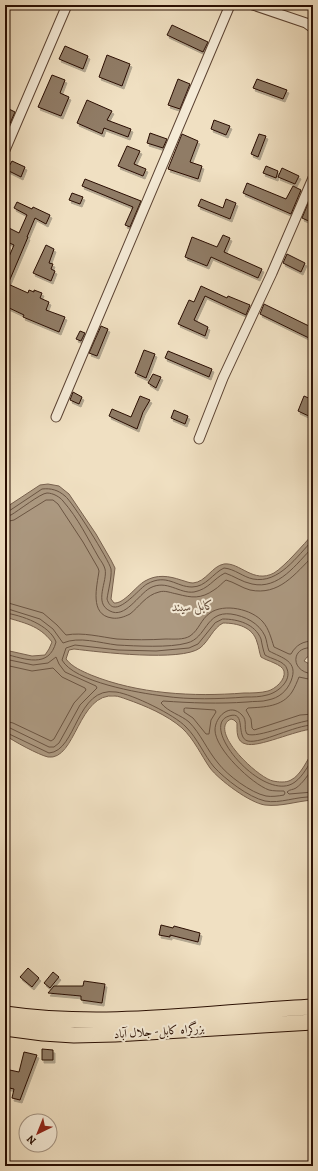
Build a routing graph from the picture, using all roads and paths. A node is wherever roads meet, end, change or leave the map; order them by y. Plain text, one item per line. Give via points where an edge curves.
1 (67, 5) edge
2 (230, 5) edge
3 (253, 5) edge
4 (313, 28) edge
5 (5, 150) edge
6 (313, 178) edge
7 (56, 417) dead end
8 (199, 439) dead end
9 (313, 1007) edge
10 (5, 1014) edge
11 (74, 1020) junction
12 (313, 1022) edge
13 (5, 1028) edge
14 (74, 1035) junction

1 - 5 street
2 - 7 street
3 - 4 street via 306,23
6 - 8 street via 223,378
9 - 11 highway, بزرگراه کابل- جلال آباد via 161,1018
10 - 11 highway, بزرگراه کابل- جلال آباد
11 - 14 highway
12 - 14 highway, بزرگراه کابل- جلال آباد
13 - 14 highway, بزرگراه کابل- جلال آباد

